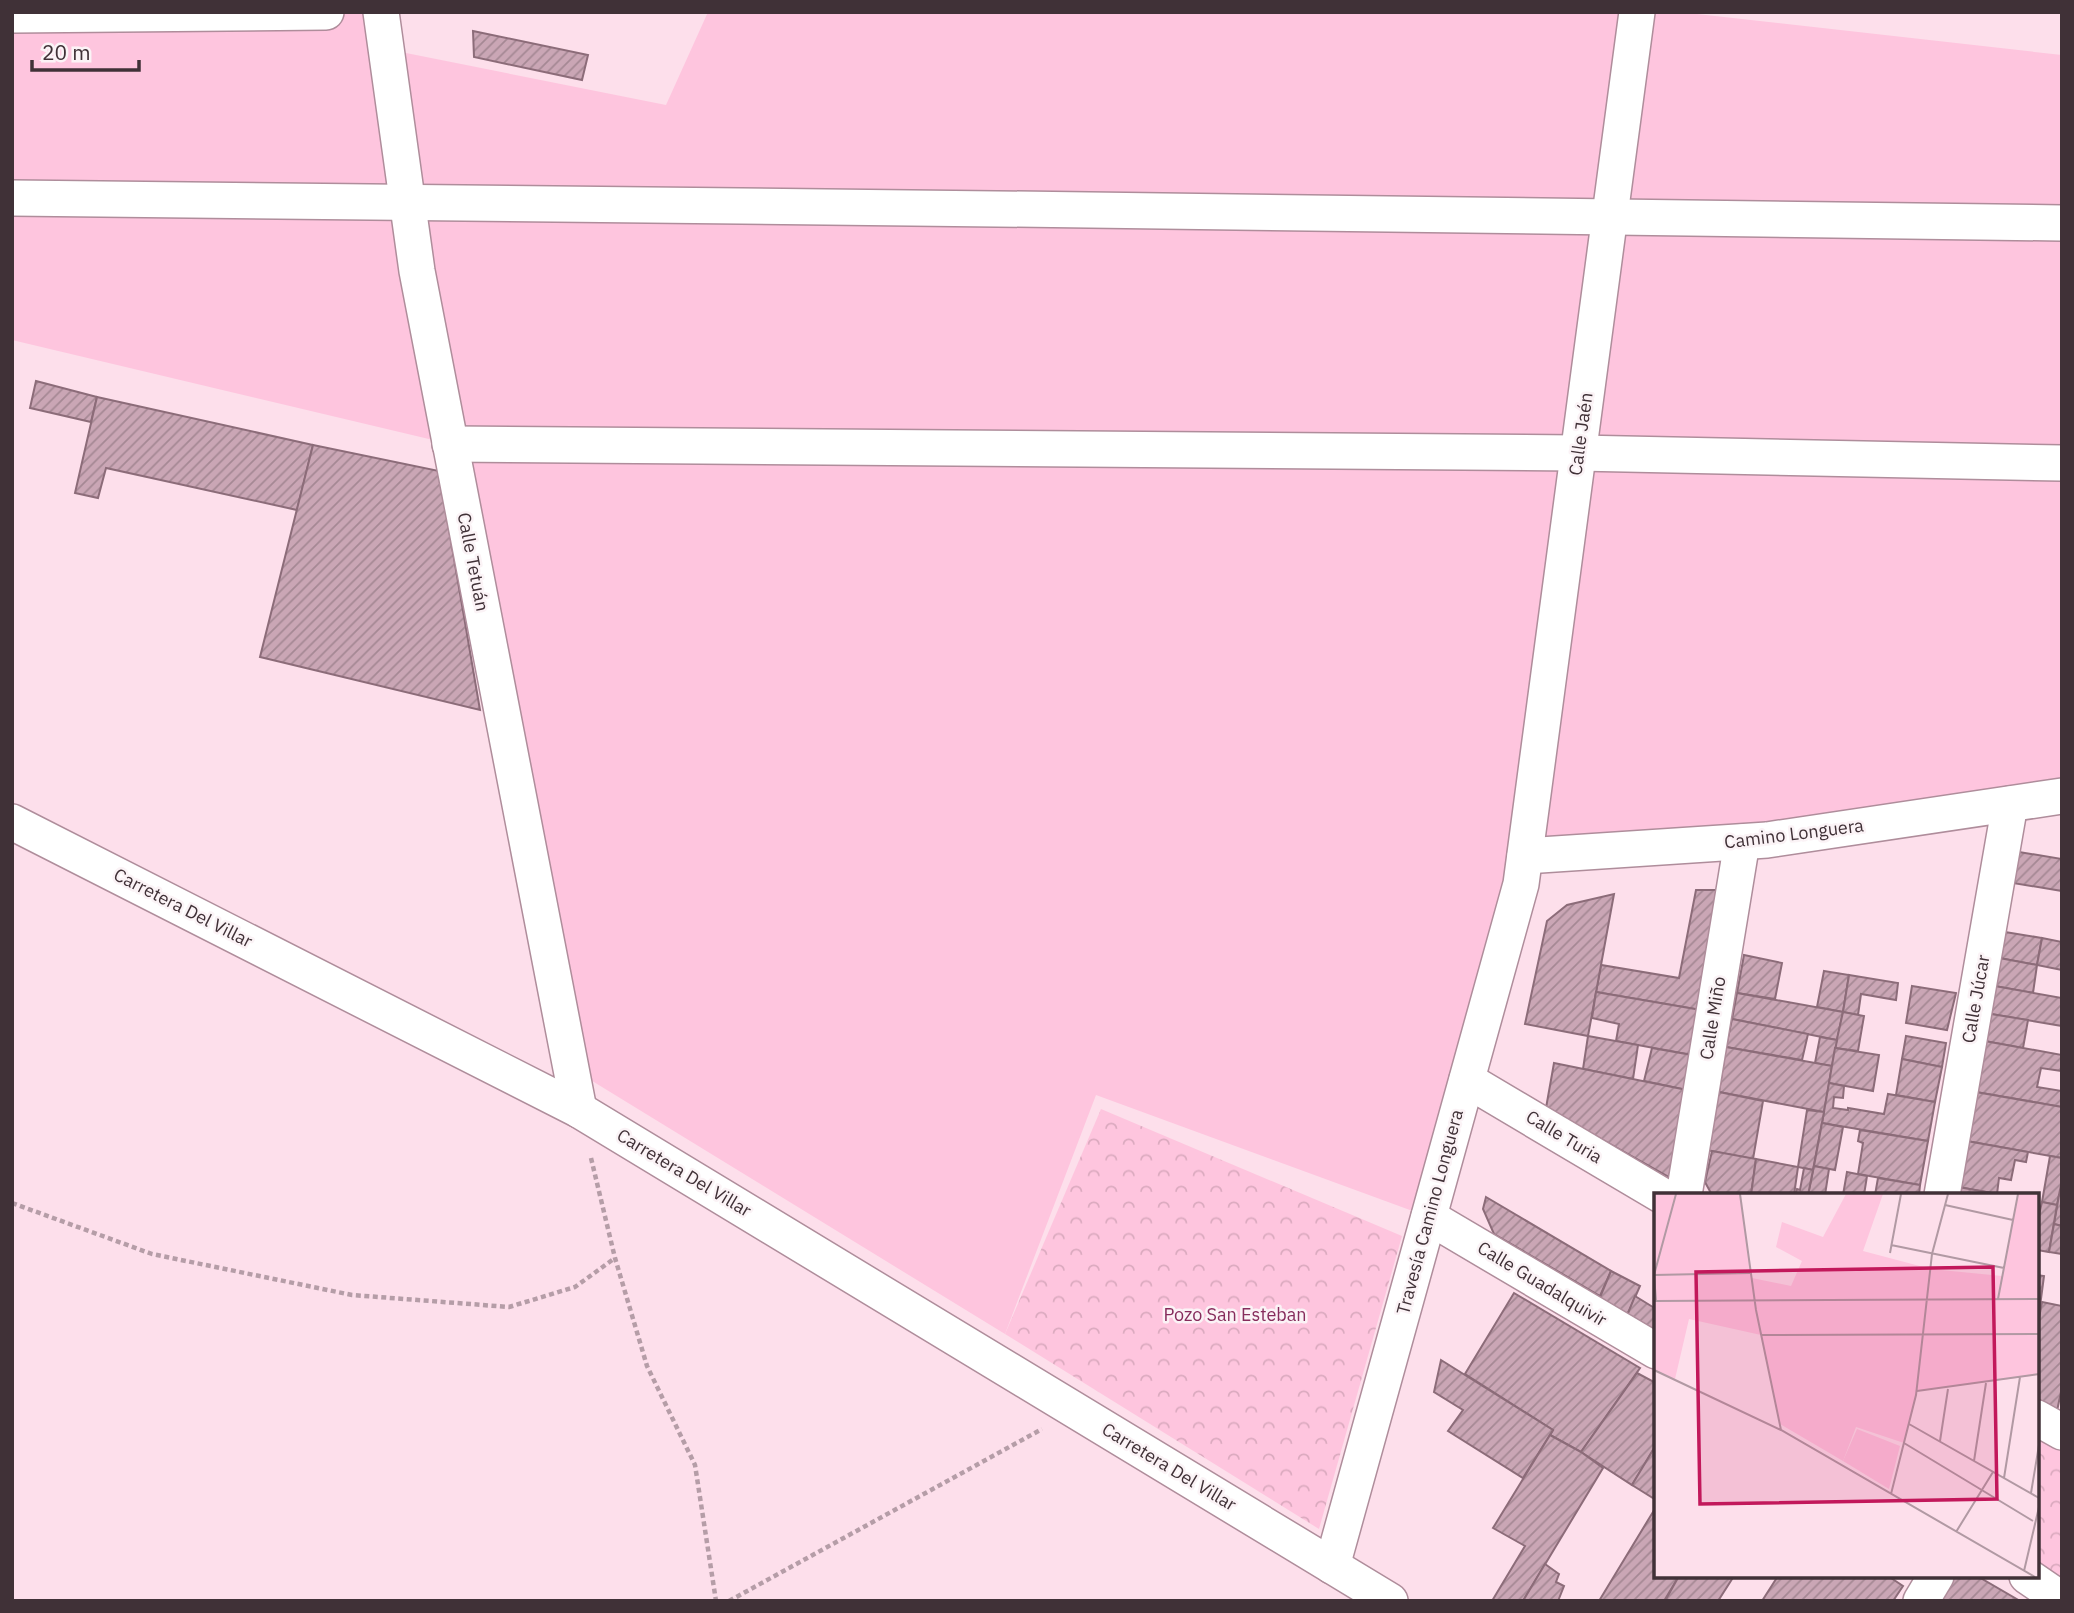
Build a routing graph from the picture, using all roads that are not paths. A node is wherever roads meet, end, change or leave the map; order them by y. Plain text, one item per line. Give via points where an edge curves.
1 (326, 12) edge
2 (380, 12) edge
3 (1637, 12) edge
4 (12, 15) edge
5 (12, 198) edge
6 (407, 205) junction
7 (1610, 214) junction
8 (2062, 223) edge
9 (450, 444) junction
10 (1578, 453) junction
11 (2062, 464) edge
12 (2062, 796) edge
13 (2010, 804) junction
14 (12, 822) edge
15 (1742, 842) junction
16 (1525, 856) junction
17 (1467, 1080) junction
18 (579, 1110) junction
19 (1658, 1193) edge
20 (1684, 1193) edge
21 (1942, 1193) edge
22 (1429, 1217) junction
23 (1654, 1351) edge
24 (1332, 1566) junction
25 (1935, 1578) edge
26 (2030, 1578) edge
27 (2062, 1600) edge
28 (1390, 1601) edge
29 (1921, 1601) edge

1 - 4 street
2 - 6 street, Calle Tetuán
3 - 7 street, Calle Jaén
5 - 6 street
6 - 7 street
6 - 9 street, Calle Tetuán
7 - 8 street
7 - 10 street, Calle Jaén
9 - 10 street
9 - 18 street, Calle Tetuán
10 - 11 street
10 - 16 street, Calle Jaén
12 - 13 street, Camino Longuera
13 - 15 street, Camino Longuera
13 - 21 street, Calle Júcar
14 - 18 street, Carretera Del Villar
15 - 16 street, Camino Longuera
15 - 20 street, Calle Miño
16 - 17 street, Travesía Camino Longuera
17 - 19 street, Calle Turia
17 - 22 street, Travesía Camino Longuera
18 - 24 street, Carretera Del Villar
22 - 23 street, Calle Guadalquivir
22 - 24 street, Travesía Camino Longuera
24 - 28 street, Carretera Del Villar
25 - 29 street
26 - 27 street

